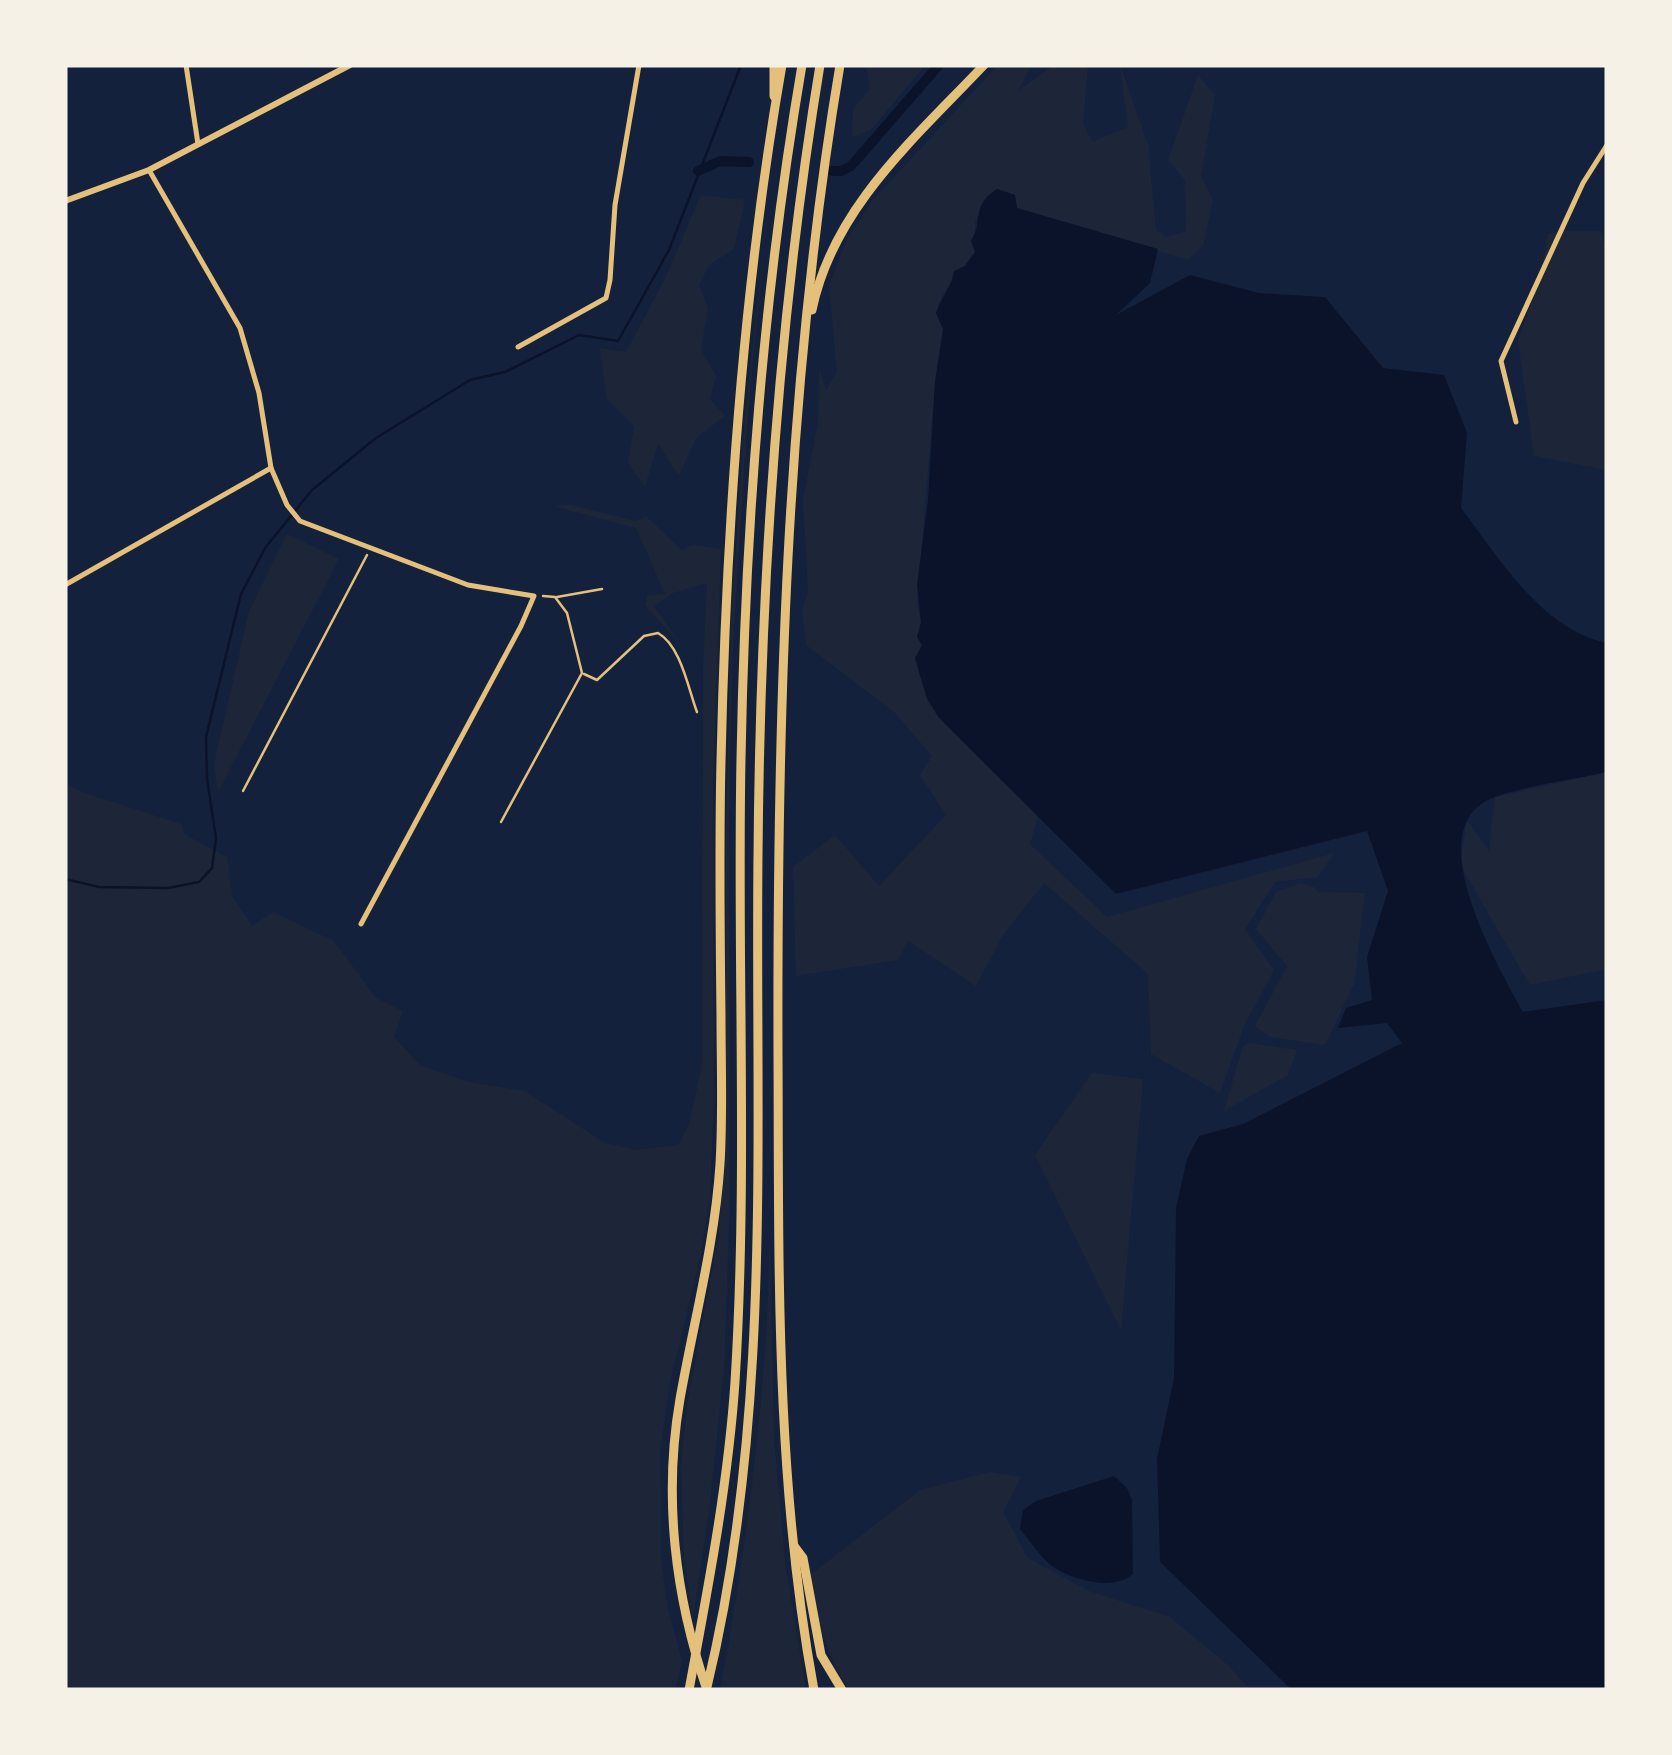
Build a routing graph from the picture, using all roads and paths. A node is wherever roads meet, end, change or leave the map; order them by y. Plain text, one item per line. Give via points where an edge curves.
1 (186, 65) edge
2 (350, 65) edge
3 (639, 65) edge
4 (774, 65) edge
5 (782, 65) edge
6 (802, 65) edge
7 (820, 65) edge
8 (840, 65) edge
9 (984, 65) edge
10 (775, 103) junction
11 (198, 144) junction
12 (1607, 145) edge
13 (149, 170) junction
14 (65, 201) edge
15 (803, 346) junction
16 (518, 347) dead end
17 (1516, 422) dead end
18 (271, 468) junction
19 (370, 549) junction
20 (65, 585) edge
21 (602, 589) dead end
22 (534, 596) junction
23 (555, 597) junction
24 (582, 673) junction
25 (697, 712) dead end
26 (242, 790) dead end
27 (501, 822) dead end
28 (361, 924) dead end
29 (793, 1543) junction
30 (689, 1690) edge
31 (707, 1690) edge
32 (814, 1690) edge
33 (842, 1690) edge

1 - 11 street
2 - 11 main road
3 - 16 street via 606,298
4 - 10 highway
5 - 10 highway
6 - 30 highway via 768,309 743,662 734,1387
7 - 31 highway via 779,384 762,660 752,1393
8 - 15 highway
9 - 15 highway via 856,208 824,267
10 - 31 highway via 741,392 724,662 720,1161 673,1486 676,1561
11 - 13 main road
12 - 17 street via 1500,361
13 - 14 main road
13 - 18 street via 240,328
15 - 29 highway via 781,661 778,867 781,1393
18 - 19 street via 300,521
18 - 20 street
19 - 22 street via 468,585
19 - 26 path
21 - 23 path
22 - 23 path
22 - 28 street
23 - 24 path via 567,613
24 - 25 path via 597,680 644,636 658,633 674,650
24 - 27 path
29 - 32 highway
29 - 33 highway via 802,1558 821,1655

